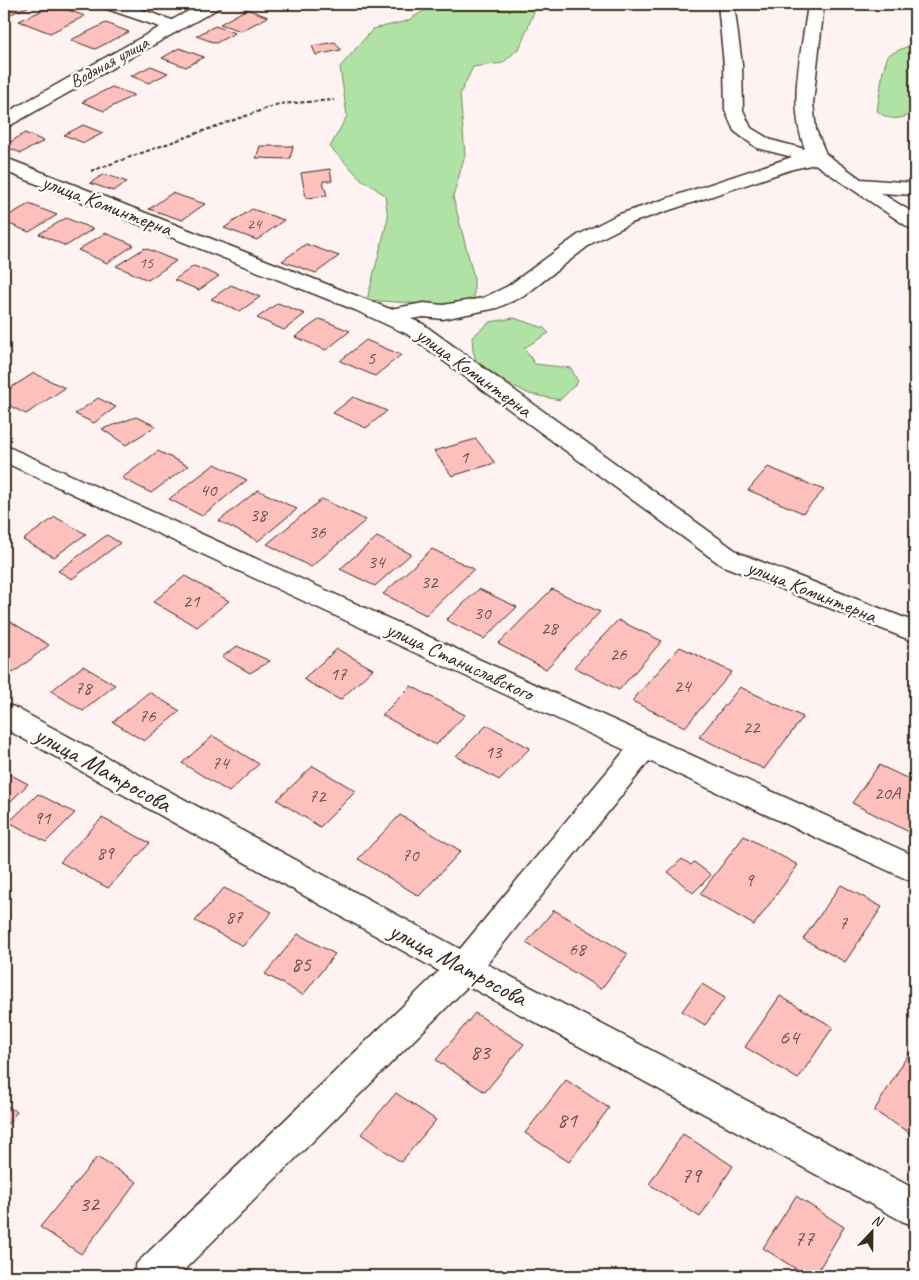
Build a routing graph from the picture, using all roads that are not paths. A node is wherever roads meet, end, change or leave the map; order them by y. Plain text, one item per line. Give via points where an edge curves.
1 (110, 4) edge
2 (213, 4) edge
3 (726, 4) edge
4 (816, 4) edge
5 (174, 26) junction
6 (4, 121) edge
7 (818, 158) junction
8 (4, 164) edge
9 (856, 185) junction
10 (915, 188) edge
11 (915, 223) edge
12 (389, 316) junction
13 (4, 453) edge
14 (915, 632) edge
15 (4, 715) edge
16 (645, 746) junction
17 (915, 870) edge
18 (464, 968) junction
19 (915, 1208) edge
20 (151, 1276) edge

1 - 5 street
2 - 5 street, Водяная улица
3 - 7 street via 734,110 743,131 764,144
4 - 7 street via 804,103 807,130
5 - 6 street, Водяная улица
7 - 9 street
7 - 12 street via 788,164 624,219 585,239 516,291 490,303 443,312 424,310
8 - 12 street, улица Коминтерна
9 - 10 street
9 - 11 street
12 - 14 street, улица Коминтерна via 415,329 730,559
13 - 16 street, улица Станиславского
15 - 18 street, улица Матросова
16 - 17 street, улица Станиславского
16 - 18 street
18 - 19 street, улица Матросова
18 - 20 street

